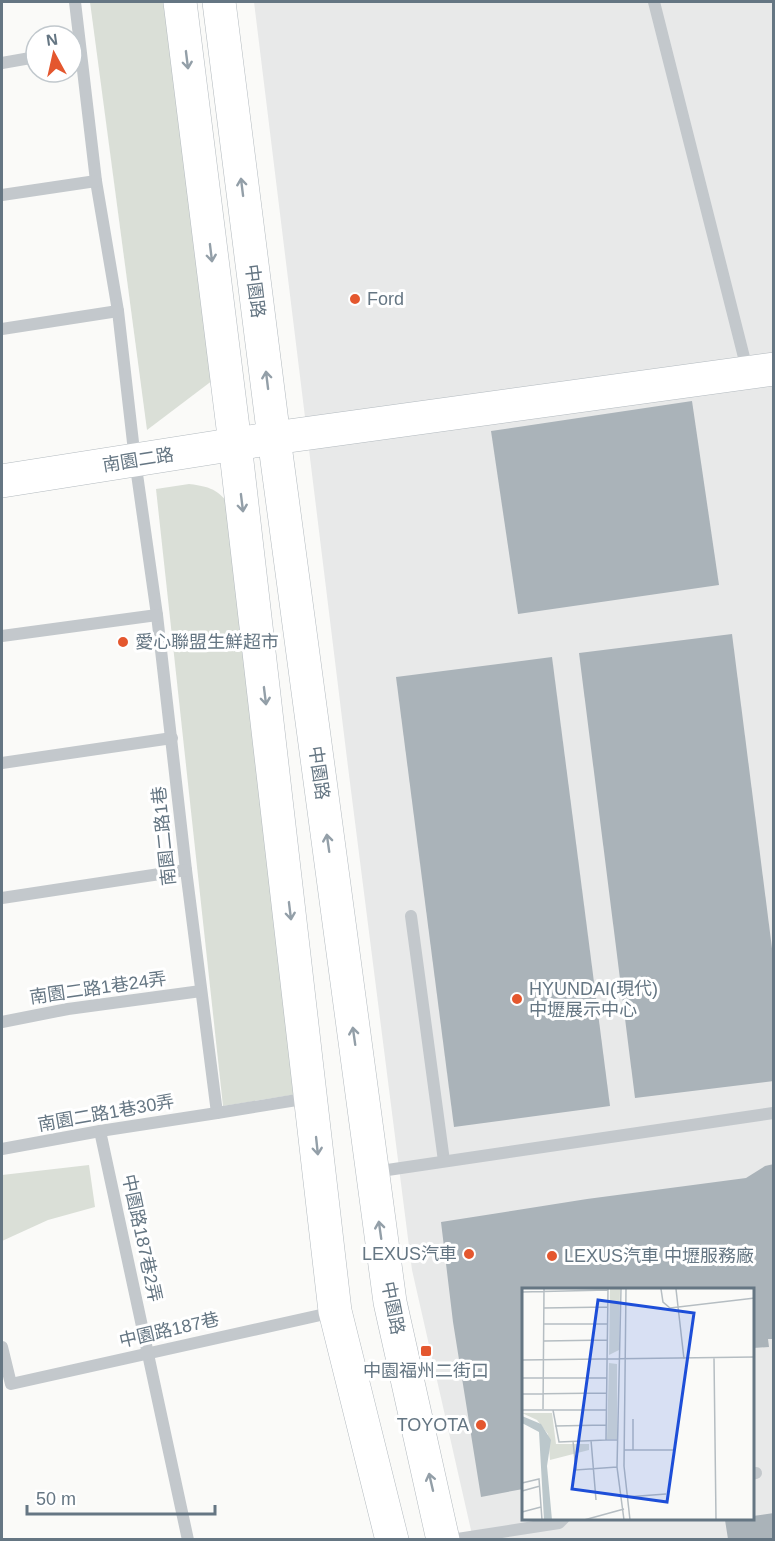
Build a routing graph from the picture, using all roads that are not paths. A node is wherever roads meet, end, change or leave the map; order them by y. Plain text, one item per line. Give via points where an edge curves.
1 (75, 2) edge
2 (180, 2) edge
3 (219, 2) edge
4 (654, 2) edge
5 (76, 24) edge
6 (24, 59) edge
7 (2, 63) edge
8 (82, 84) edge
9 (96, 181) junction
10 (2, 195) edge
11 (118, 311) junction
12 (2, 329) edge
13 (761, 371) edge
14 (274, 438) junction
15 (235, 444) junction
16 (135, 460) junction
17 (2, 481) edge
18 (157, 615) junction
19 (2, 636) edge
20 (172, 738) junction
21 (2, 763) edge
22 (186, 870) junction
23 (2, 898) edge
24 (411, 915) dead end
25 (201, 991) junction
26 (2, 1022) edge
27 (312, 1098) junction
28 (217, 1113) junction
29 (773, 1113) edge
30 (100, 1131) junction
31 (2, 1149) edge
32 (444, 1161) junction
33 (373, 1172) junction
34 (335, 1311) junction
35 (2, 1347) edge
36 (148, 1353) junction
37 (562, 1520) edge
38 (188, 1539) edge
39 (392, 1539) edge
40 (443, 1539) edge
41 (451, 1539) edge

1 - 5 lane, 南園二路1巷
2 -> 15 main road
14 -> 3 main road, 中園路
4 - 13 lane
6 - 7 lane
8 - 9 lane, 南園二路1巷
9 - 10 lane
9 - 11 lane, 南園二路1巷
11 - 12 lane
11 - 16 lane, 南園二路1巷
13 - 14 main road, 南園二路
14 - 15 main road, 南園二路
33 -> 14 main road, 中園路
15 - 16 main road, 南園二路
15 -> 27 main road
16 - 17 main road, 南園二路
16 - 18 lane, 南園二路1巷
18 - 19 lane
18 - 20 lane, 南園二路1巷
20 - 21 lane
20 - 22 lane, 南園二路1巷
22 - 23 lane
22 - 25 lane, 南園二路1巷
24 - 32 lane
25 - 26 lane, 南園二路1巷24弄
25 - 28 lane, 南園二路1巷
27 - 28 lane
27 -> 34 main road
28 - 30 lane, 南園二路1巷30弄
29 - 32 lane
30 - 31 lane, 南園二路1巷30弄
30 - 36 lane, 中園路187巷2弄
32 - 33 lane
40 -> 33 main road, 中園路 via 390,1302
34 - 36 lane, 中園路187巷
34 - 39 main road
35 - 36 lane, 中園路187巷 via 11,1384
36 - 38 lane, 中園路187巷2弄
37 - 41 lane

